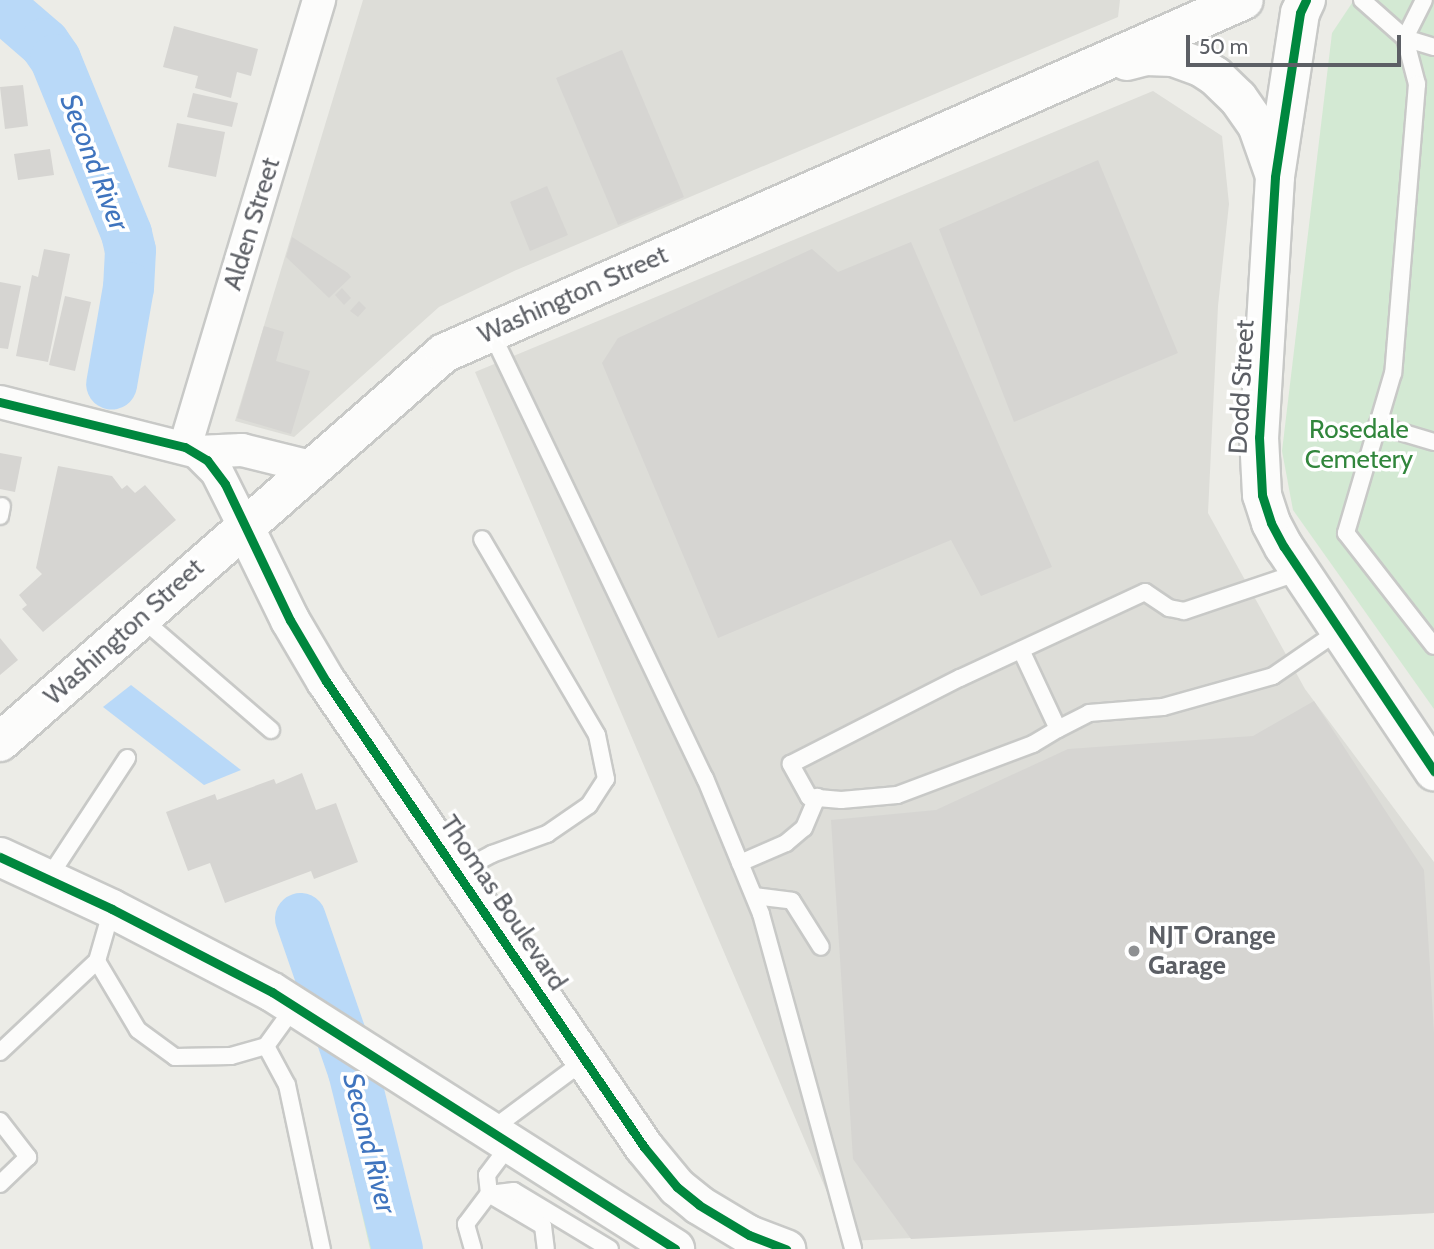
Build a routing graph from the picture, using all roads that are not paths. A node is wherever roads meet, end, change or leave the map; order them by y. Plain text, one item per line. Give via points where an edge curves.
1 (1244, 0) edge
2 (1306, 0) edge
3 (1362, 0) edge
4 (1424, 0) edge
5 (308, 8) edge
6 (1405, 38) junction
7 (1434, 47) edge
8 (1070, 75) junction
9 (1275, 177) junction
10 (491, 332) junction
11 (0, 402) edge
12 (1377, 425) junction
13 (1434, 442) edge
14 (191, 450) junction
15 (311, 467) junction
16 (244, 526) junction
17 (482, 539) dead end
18 (1300, 572) junction
19 (140, 617) junction
20 (1340, 630) junction
21 (1434, 646) edge
22 (1021, 650) junction
23 (1058, 729) junction
24 (271, 730) dead end
25 (0, 742) edge
26 (127, 758) dead end
27 (1434, 771) edge
28 (817, 797) junction
29 (0, 857) edge
30 (740, 863) junction
31 (456, 873) junction
32 (47, 880) junction
33 (754, 896) junction
34 (112, 909) junction
35 (821, 947) dead end
36 (97, 961) junction
37 (301, 1009) junction
38 (266, 1046) junction
39 (0, 1052) edge
40 (584, 1061) junction
41 (0, 1121) edge
42 (501, 1136) junction
43 (0, 1184) edge
44 (489, 1194) junction
45 (322, 1249) edge
46 (473, 1249) edge
47 (546, 1249) edge
48 (610, 1249) edge
49 (675, 1249) edge
50 (786, 1249) edge
51 (853, 1249) edge

1 - 8 street, Washington Street
2 - 9 street, Dodd Street via 1300,13
3 - 6 lane
4 - 6 lane
5 - 14 street, Alden Street
6 - 7 lane
6 - 12 lane via 1417,84 1393,373
8 - 9 street via 1146,56 1173,57 1201,67 1248,111 1264,139
8 - 10 street, Washington Street
9 - 18 street, Dodd Street via 1259,466 1271,523
10 - 15 street, Washington Street via 444,353
10 - 30 lane via 705,778
11 - 14 street
12 - 13 lane
12 - 21 lane via 1346,533
14 - 15 street via 242,450
14 - 16 street via 217,472
15 - 16 street, Washington Street
16 - 19 street, Washington Street
16 - 31 street, Thomas Boulevard via 326,681
17 - 31 lane via 597,735 606,779 589,805 547,834
18 - 20 street, Dodd Street
18 - 22 lane via 1184,611 1169,608 1144,592
19 - 24 lane
19 - 25 street, Washington Street
20 - 23 lane via 1273,676 1163,707 1089,713
20 - 27 street, Dodd Street
22 - 23 lane
22 - 28 lane via 791,764 809,797
23 - 28 lane via 1033,744 897,795 841,800
26 - 32 lane
28 - 30 lane via 804,828 795,836
29 - 32 street
30 - 33 lane
31 - 40 street, Thomas Boulevard
32 - 34 street
33 - 35 lane via 792,901
33 - 51 lane
34 - 36 lane
34 - 37 street
36 - 38 lane via 138,1030 175,1057 231,1056
36 - 39 lane
37 - 38 lane
37 - 42 street
38 - 45 lane via 287,1085
40 - 42 lane
40 - 50 street, Thomas Boulevard via 677,1187 723,1221
41 - 43 lane via 28,1157
42 - 44 lane via 487,1175
42 - 49 street
44 - 46 lane via 466,1224
44 - 47 lane via 543,1226
44 - 48 lane via 514,1191

